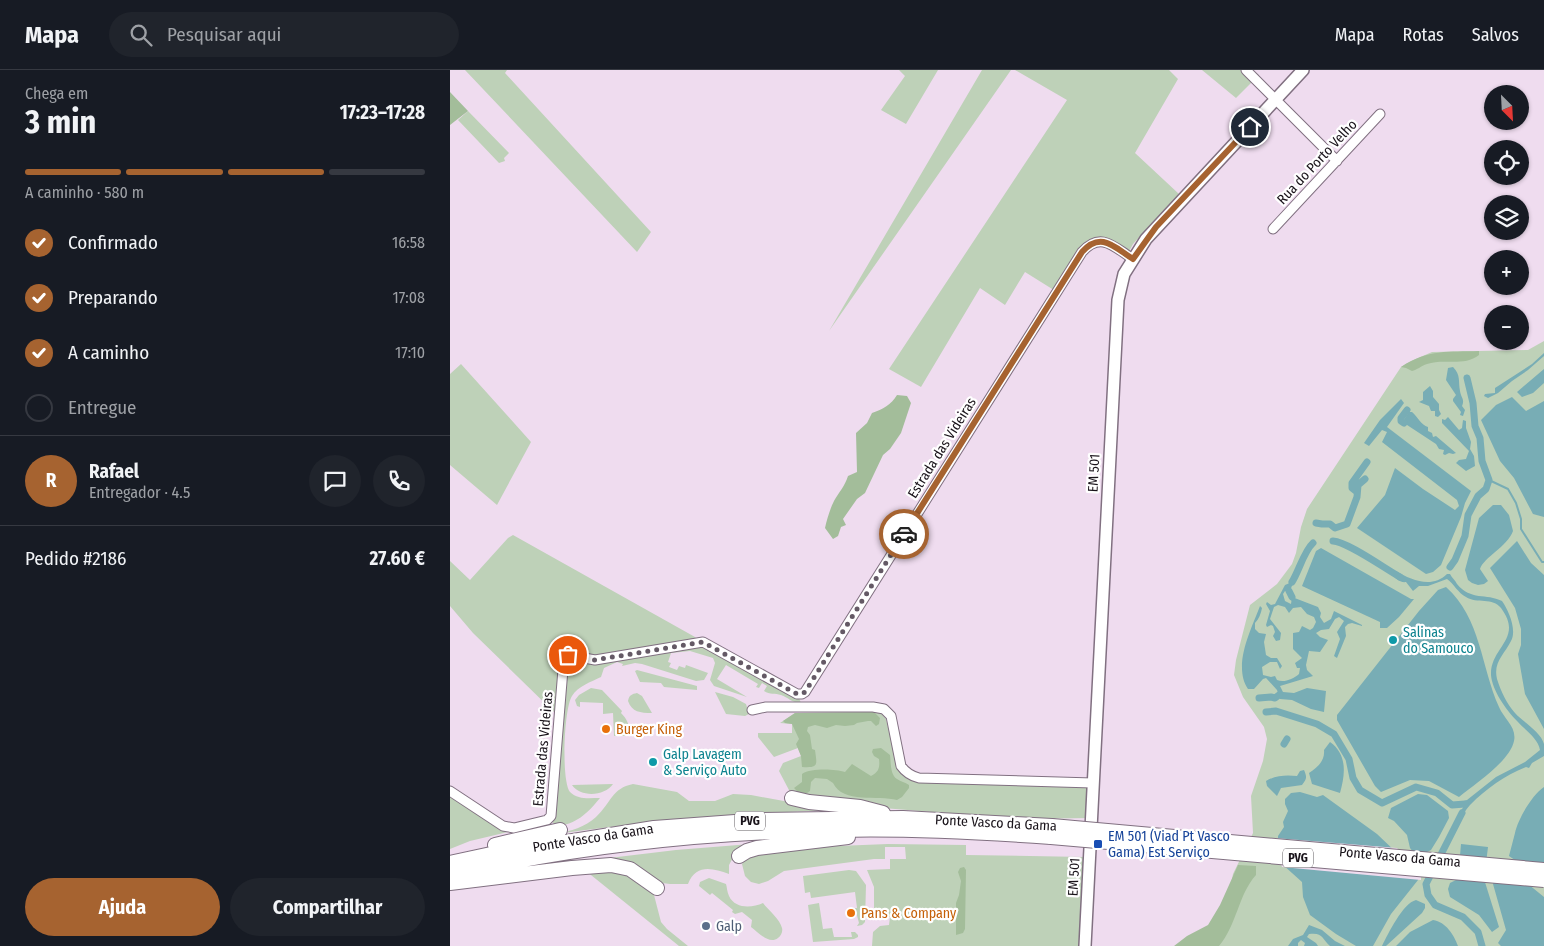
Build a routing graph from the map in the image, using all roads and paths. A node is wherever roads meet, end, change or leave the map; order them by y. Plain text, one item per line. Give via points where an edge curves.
1 (1246, 70) edge
2 (1303, 70) edge
3 (1276, 98) junction
4 (1380, 114) dead end
5 (1337, 161) junction
6 (1273, 229) dead end
7 (1133, 259) junction
8 (752, 710) dead end
9 (1093, 783) junction
10 (450, 790) edge
11 (792, 798) dead end
12 (903, 818) junction
13 (560, 830) dead end
14 (893, 830) junction
15 (1052, 831) junction
16 (450, 854) edge
17 (739, 856) dead end
18 (450, 863) edge
19 (1544, 870) edge
20 (450, 874) edge
21 (1544, 880) edge
22 (450, 883) edge
23 (657, 888) dead end
24 (1085, 946) edge

1 - 3 street
2 - 3 main road, EM 501 / EM 501
3 - 5 street
3 - 7 main road, EM 501 / EM 501 via 1156,227
4 - 5 street, Rua do Porto Velho
5 - 6 street, Rua do Porto Velho
7 - 9 main road, EM 501 / EM 501 via 1124,274 1118,300
7 - 10 street, Estrada das Videiras via 1104,242 1096,242 1082,252 805,692 797,694 703,642 595,660 568,655 564,657 550,816 547,820 509,828
8 - 9 street via 766,707 884,709 890,716 905,772 919,778
9 - 24 main road, EM 501 / EM 501
11 - 12 highway via 860,807
12 - 15 highway, Ponte Vasco da Gama / PVG
12 - 18 highway, Ponte Vasco da Gama / PVG via 762,820 654,828
13 - 16 highway
14 - 15 highway, Ponte Vasco da Gama / PVG
14 - 17 highway via 757,848
14 - 20 highway, Ponte Vasco da Gama / PVG via 794,831 686,838 578,851
15 - 19 highway, Ponte Vasco da Gama / PVG, bridge
15 - 21 highway, Ponte Vasco da Gama / PVG, bridge
22 - 23 highway via 606,865 630,869

